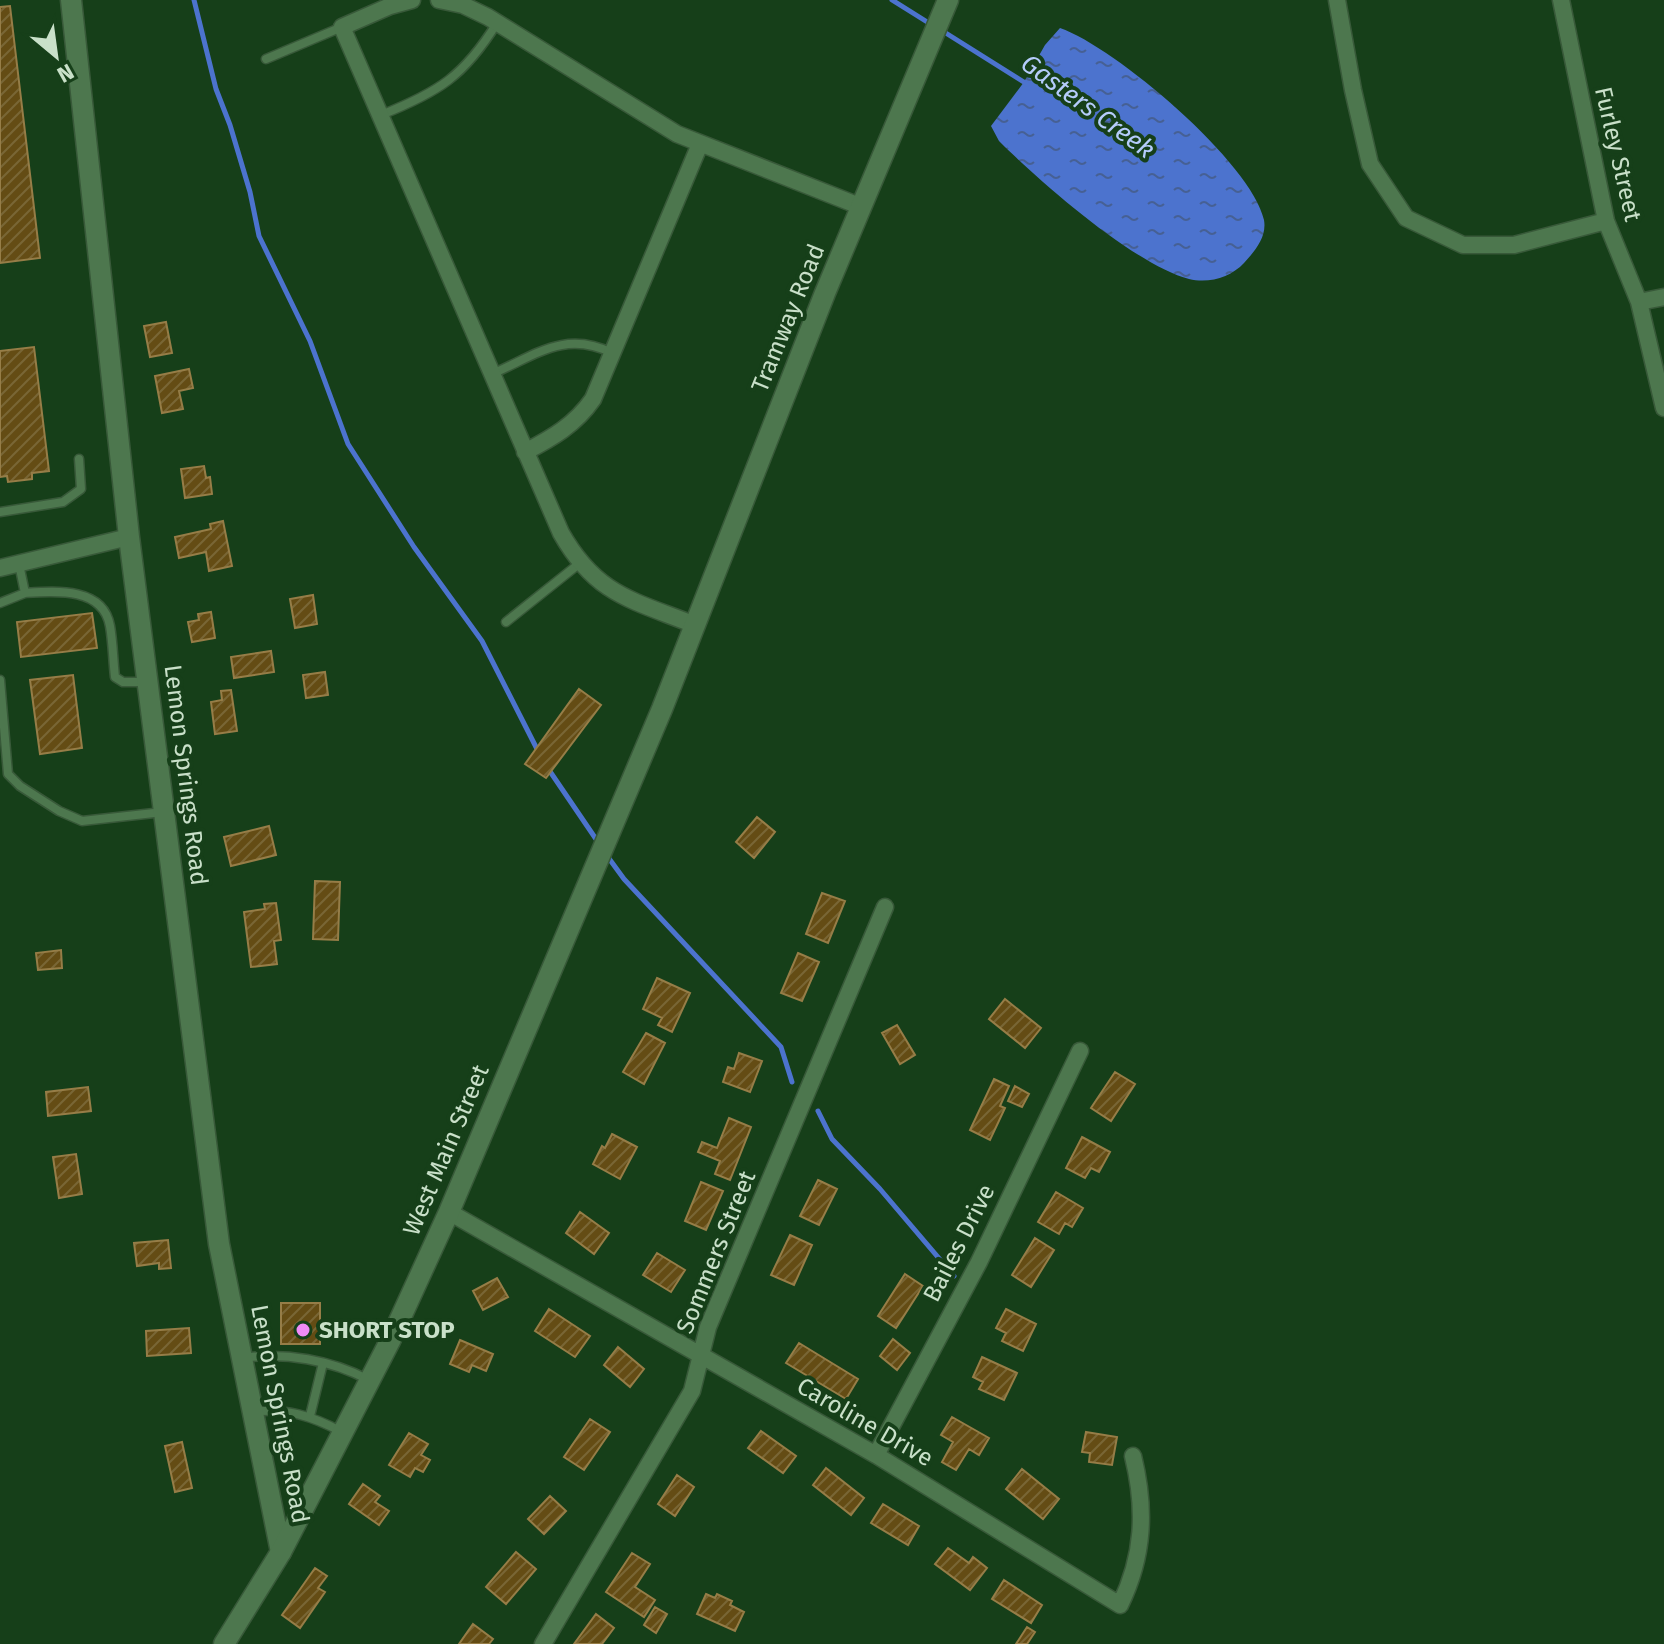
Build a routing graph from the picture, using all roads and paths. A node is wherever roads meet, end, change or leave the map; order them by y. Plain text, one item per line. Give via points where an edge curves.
1 (71, 0) edge
2 (412, 0) edge
3 (439, 0) edge
4 (948, 0) edge
5 (1337, 0) edge
6 (1561, 0) edge
7 (497, 23) junction
8 (342, 27) junction
9 (266, 59) dead end
10 (381, 115) junction
11 (700, 144) junction
12 (862, 207) junction
13 (1606, 221) junction
14 (1664, 297) edge
15 (1639, 302) junction
16 (612, 353) junction
17 (491, 374) junction
18 (1664, 408) edge
19 (525, 452) junction
20 (79, 459) dead end
21 (0, 512) edge
22 (129, 537) junction
23 (580, 563) junction
24 (19, 564) junction
25 (0, 568) edge
26 (25, 593) junction
27 (0, 603) edge
28 (506, 622) dead end
29 (695, 625) junction
30 (682, 658) joint
31 (0, 680) edge
32 (148, 682) junction
33 (164, 812) junction
34 (885, 907) dead end
35 (1080, 1051) dead end
36 (449, 1212) junction
37 (701, 1355) junction
38 (242, 1358) junction
39 (323, 1363) junction
40 (369, 1380) junction
41 (253, 1412) junction
42 (310, 1416) junction
43 (343, 1432) junction
44 (876, 1455) junction
45 (1133, 1456) dead end
46 (281, 1552) junction
47 (224, 1644) edge
48 (543, 1644) edge

1 - 22 main road, Lemon Springs Road
2 - 8 street
3 - 7 street via 463,5
4 - 12 main road, Tramway Road
5 - 13 street via 1370,164 1406,218 1463,245 1514,245
6 - 13 street, Furley Street
7 - 10 lane via 460,72 432,92
7 - 11 street
8 - 9 lane
8 - 10 street
10 - 17 street
11 - 12 street
11 - 16 street
12 - 29 main road, Tramway Road
13 - 15 street, Furley Street
14 - 15 street
15 - 18 street, Furley Street
16 - 17 lane via 572,342
16 - 19 street via 582,416
17 - 19 street
19 - 23 street
20 - 21 lane via 81,489 63,502
22 - 24 street
22 - 32 main road, Lemon Springs Road
23 - 28 lane
23 - 29 street via 622,596
24 - 25 street
24 - 26 lane
26 - 27 lane
26 - 32 lane via 60,591 92,599 110,624 115,677
29 - 30 main road, Tramway Road
30 - 36 main road, West Main Street
31 - 33 lane via 8,774 20,786 82,821
32 - 33 main road, Lemon Springs Road
33 - 38 main road, Lemon Springs Road via 219,1244
34 - 37 street, Sommers Street via 708,1327
35 - 44 street, Bailes Drive via 979,1262
36 - 37 street, Caroline Drive
36 - 40 main road, West Main Street
37 - 44 street, Caroline Drive
37 - 48 street, Sommers Street via 692,1391
38 - 39 lane via 273,1354
38 - 41 main road, Lemon Springs Road
39 - 40 lane
39 - 42 lane
40 - 43 main road, West Main Street
41 - 42 lane
41 - 46 main road, Lemon Springs Road
42 - 43 lane
43 - 46 main road, West Main Street
44 - 45 street, Caroline Drive via 1120,1605 1142,1532
46 - 47 main road, West Main Street

